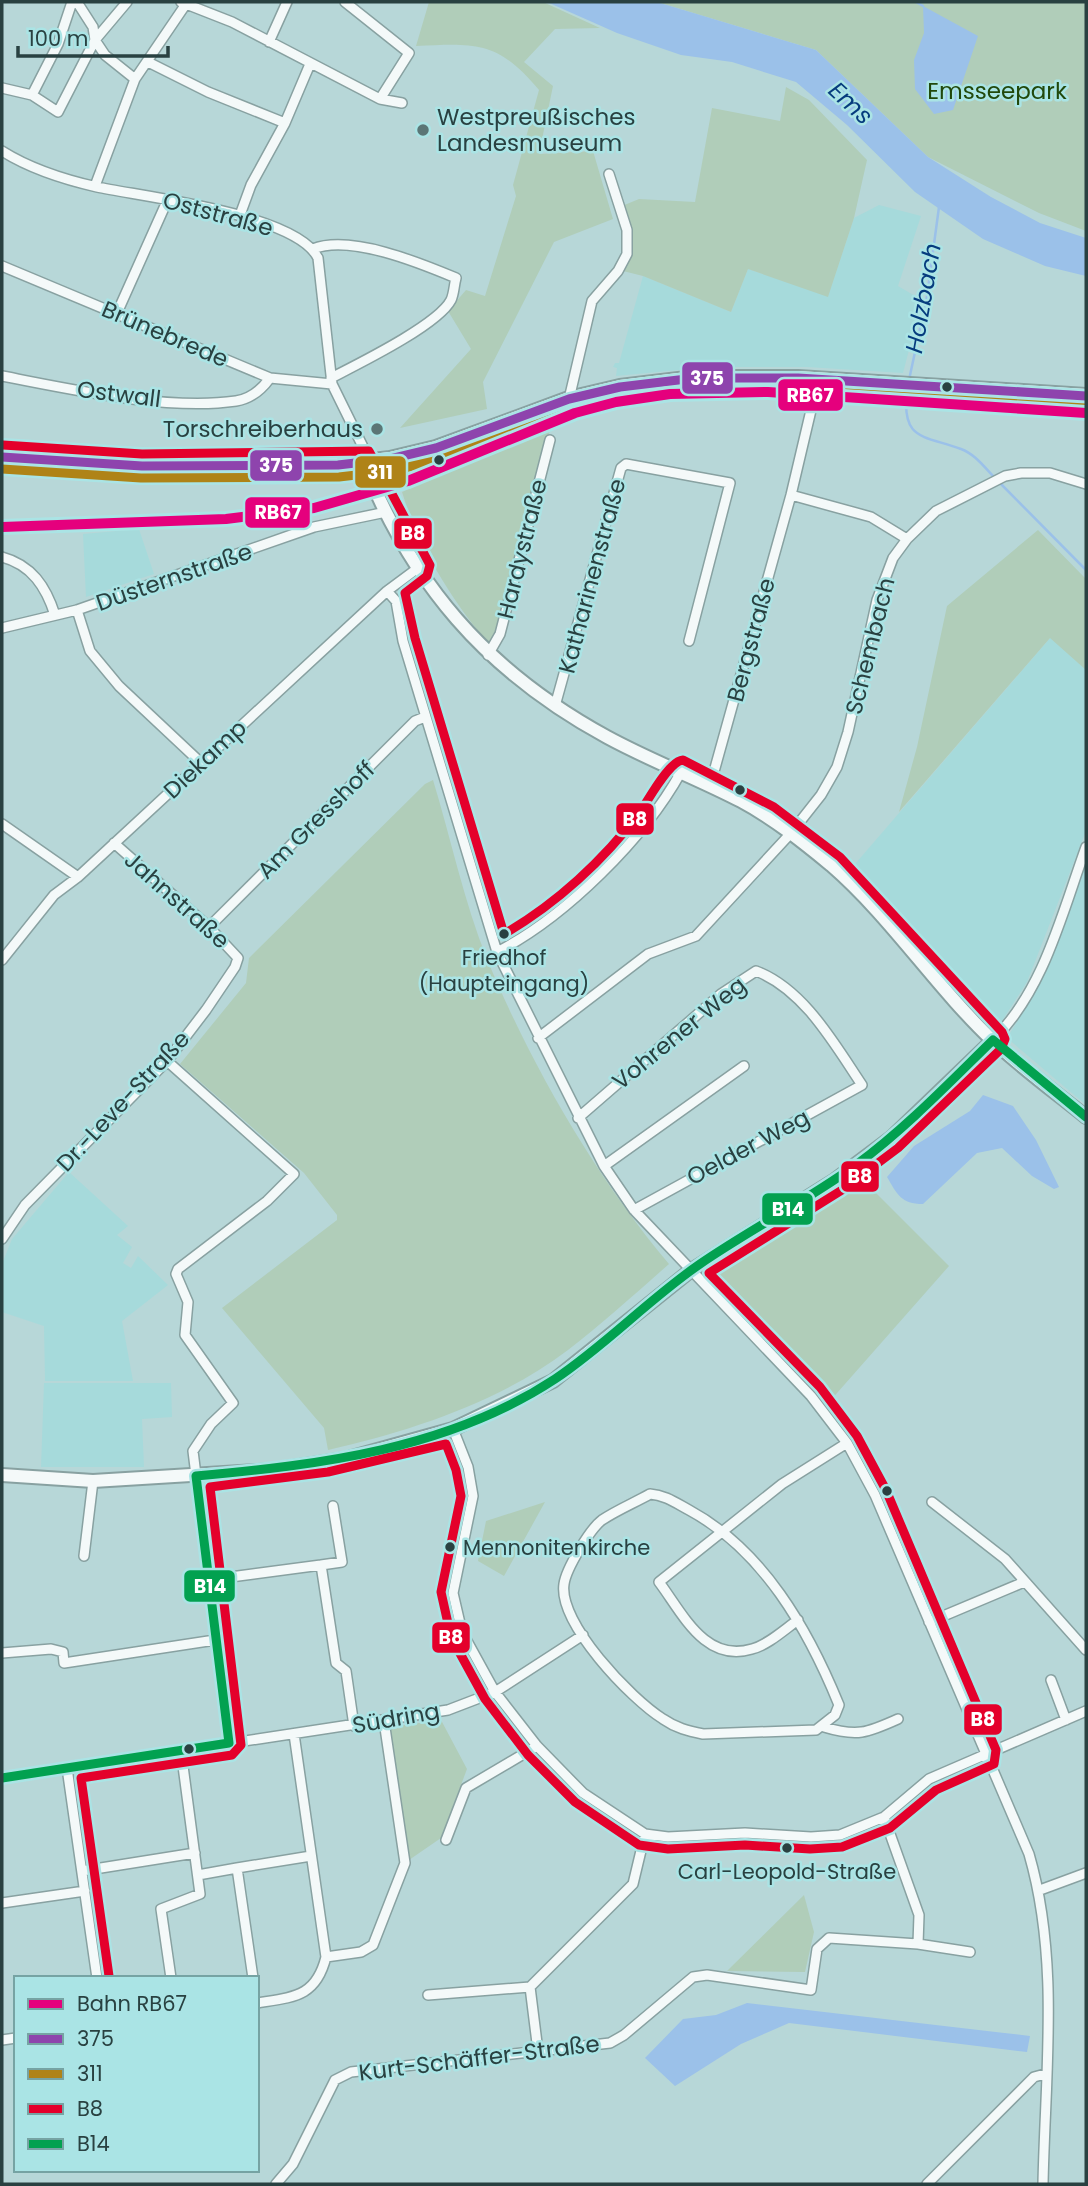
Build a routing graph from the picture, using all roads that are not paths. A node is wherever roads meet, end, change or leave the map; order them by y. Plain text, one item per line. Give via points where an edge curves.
1 (75, 2) edge
2 (127, 2) edge
3 (288, 2) edge
4 (345, 2) edge
5 (183, 3) edge
6 (95, 40) junction
7 (269, 42) junction
8 (148, 62) junction
9 (310, 64) junction
10 (135, 79) junction
11 (2, 88) edge
12 (32, 95) junction
13 (380, 100) junction
14 (402, 103) dead end
15 (285, 123) junction
16 (2, 151) edge
17 (609, 174) dead end
18 (95, 186) junction
19 (168, 200) junction
20 (240, 215) junction
21 (313, 249) junction
22 (2, 266) edge
23 (117, 313) junction
24 (2, 376) edge
25 (270, 378) junction
26 (332, 381) junction
27 (1086, 396) edge
28 (569, 399) junction
29 (812, 406) dead end
30 (550, 440) dead end
31 (2, 457) edge
32 (365, 458) junction
33 (1086, 484) edge
34 (791, 495) junction
35 (386, 512) junction
36 (906, 539) junction
37 (403, 540) junction
38 (2, 557) edge
39 (418, 568) junction
40 (387, 591) junction
41 (77, 610) junction
42 (55, 615) junction
43 (2, 628) edge
44 (689, 641) dead end
45 (488, 655) junction
46 (555, 706) junction
47 (425, 717) junction
48 (200, 762) junction
49 (681, 772) junction
50 (710, 786) junction
51 (2, 824) edge
52 (791, 833) junction
53 (114, 843) junction
54 (1086, 847) edge
55 (78, 877) junction
56 (209, 927) junction
57 (498, 952) junction
58 (238, 958) joint
59 (2, 960) edge
60 (538, 1038) junction
61 (992, 1040) junction
62 (167, 1061) junction
63 (744, 1066) dead end
64 (862, 1086) joint
65 (1086, 1117) edge
66 (578, 1118) junction
67 (604, 1166) junction
68 (634, 1210) junction
69 (2, 1235) edge
70 (690, 1270) junction
71 (453, 1429) junction
72 (847, 1443) junction
73 (2, 1475) edge
74 (196, 1476) junction
75 (93, 1481) junction
76 (932, 1502) dead end
77 (334, 1506) dead end
78 (723, 1530) junction
79 (83, 1556) dead end
80 (321, 1565) junction
81 (208, 1580) junction
82 (1024, 1582) junction
83 (798, 1620) junction
84 (929, 1622) junction
85 (583, 1635) junction
86 (215, 1640) junction
87 (1086, 1650) edge
88 (2, 1653) edge
89 (1051, 1680) dead end
90 (495, 1692) junction
91 (1086, 1711) edge
92 (898, 1719) dead end
93 (1066, 1720) junction
94 (384, 1721) junction
95 (354, 1726) junction
96 (824, 1727) junction
97 (294, 1734) junction
98 (229, 1743) junction
99 (537, 1746) junction
100 (181, 1751) junction
101 (985, 1755) junction
102 (67, 1768) junction
103 (2, 1778) edge
104 (884, 1817) junction
105 (645, 1834) junction
106 (446, 1840) dead end
107 (195, 1853) junction
108 (310, 1856) junction
109 (237, 1868) junction
110 (82, 1871) junction
111 (1086, 1873) edge
112 (198, 1875) junction
113 (1040, 1890) junction
114 (85, 1891) junction
115 (2, 1903) edge
116 (918, 1944) junction
117 (970, 1952) dead end
118 (326, 1957) junction
119 (97, 1976) edge
120 (171, 1976) edge
121 (253, 1976) edge
122 (530, 1987) junction
123 (428, 1995) dead end
124 (259, 2003) edge
125 (538, 2051) junction
126 (1045, 2074) junction
127 (276, 2184) edge
128 (927, 2184) edge
129 (1043, 2184) edge

1 - 6 street via 93,27
1 - 12 street
2 - 6 street
3 - 7 street
4 - 13 street via 409,53
5 - 7 street
5 - 8 street
6 - 10 street via 105,55
6 - 12 street via 58,112
7 - 9 street
8 - 10 street
8 - 15 street
9 - 13 street
9 - 15 street
10 - 18 street
11 - 12 street
13 - 14 street
15 - 20 street
16 - 18 street, Oststraße
17 - 28 street via 626,230 627,254 592,301
18 - 19 street, Oststraße
19 - 20 street, Oststraße
19 - 23 street
20 - 21 street, Oststraße
21 - 26 street via 318,258
21 - 26 street via 328,243 349,245 456,278 451,300 438,313
22 - 23 street, Brünebrede
23 - 25 street, Brünebrede
24 - 25 street, Ostwall via 153,400 238,401 262,389
25 - 26 street, Brünebrede
26 - 32 street
27 - 28 main road via 717,377 657,381
28 - 32 main road via 417,453
29 - 34 street, Bergstraße
30 - 45 street, Hardystraße via 500,635
31 - 32 main road via 142,466 333,466
32 - 35 street
32 - 37 street
33 - 36 street, Schembach via 1050,473 1006,476 936,511
34 - 36 street via 871,517
34 - 50 street, Bergstraße
35 - 37 street
35 - 41 street, Düsternstraße via 314,527
36 - 52 street, Schembach via 893,558 877,600 837,767
37 - 39 street
38 - 42 street via 30,570 47,590
39 - 40 street, Diekamp
39 - 45 street via 455,620
40 - 47 street via 396,601
40 - 48 street, Diekamp
41 - 42 street, Düsternstraße
41 - 48 street via 90,651 118,686
42 - 43 street, Düsternstraße
44 - 46 street, Katharinenstraße via 730,484 626,464 621,468
45 - 46 street
46 - 49 street via 606,737
47 - 56 street, Am Gresshoff via 415,721
47 - 57 street
48 - 53 street, Diekamp
49 - 50 street
49 - 57 street via 660,807 599,874 526,937
50 - 52 street
51 - 55 street
52 - 60 street, Schembach via 696,936 648,954
52 - 61 street via 853,887
53 - 55 street, Diekamp
53 - 56 street, Jahnstraße
54 - 61 street via 1035,985 1010,1023
55 - 59 street, Diekamp via 54,895
56 - 58 street, Jahnstraße
57 - 60 street
58 - 62 street, Dr.-Leve-Straße
60 - 66 street
61 - 65 street
61 - 70 street via 891,1138 835,1180
62 - 69 street, Dr.-Leve-Straße via 25,1205
62 - 74 street via 294,1174 267,1201 178,1269 177,1282 188,1302 185,1335 233,1403 197,1443 193,1451
63 - 67 street
64 - 66 street, Vohrener Weg via 799,1001 771,977 756,971 721,994
64 - 68 street, Oelder Weg
66 - 67 street
67 - 68 street
68 - 70 street
70 - 71 street via 553,1381
70 - 72 street via 811,1395
71 - 74 street via 345,1459
71 - 90 street via 468,1467 473,1496 453,1593 455,1611
72 - 78 street via 782,1484
72 - 84 street via 875,1495
73 - 75 street
74 - 75 street
74 - 81 street
75 - 79 street
76 - 82 street via 1005,1559
77 - 80 street via 342,1562
78 - 83 street via 759,1566
78 - 83 street via 659,1582 706,1644 731,1652 754,1649
78 - 85 street via 661,1495 650,1494 600,1521 569,1568 564,1585 564,1602
80 - 81 street
80 - 95 street via 336,1663 346,1671
81 - 86 street
82 - 84 street
82 - 87 street
83 - 96 street via 839,1705
84 - 101 street
85 - 90 street, Südring
85 - 96 street via 611,1674 661,1718 684,1731 703,1734
86 - 88 street via 64,1663 63,1652 51,1649
86 - 98 street
89 - 93 street
90 - 94 street, Südring via 447,1710
90 - 99 street
91 - 93 street
92 - 96 street via 866,1733 846,1734
93 - 101 street
94 - 95 street, Südring
94 - 118 street via 405,1863 373,1945 360,1952
95 - 97 street, Südring
97 - 98 street, Südring
97 - 108 street
98 - 100 street, Südring
99 - 105 street via 583,1793
99 - 106 street via 466,1788
100 - 102 street, Südring
100 - 107 street
101 - 104 street via 929,1780
101 - 113 street via 1030,1854
102 - 103 street, Südring
102 - 110 street
104 - 105 street via 826,1837
104 - 116 street via 919,1915
105 - 122 street via 633,1884
107 - 110 street
107 - 112 street
108 - 109 street
108 - 118 street
109 - 112 street
109 - 121 street
110 - 114 street
111 - 113 street
112 - 120 street via 200,1894 160,1909
113 - 126 street via 1047,1945
114 - 115 street
114 - 119 street
116 - 117 street
116 - 125 street, Kurt-Schäffer-Straße via 829,1938 817,1949 811,1990 693,1977 610,2043
118 - 124 street via 321,1977 310,1989
122 - 123 street
122 - 125 street
125 - 127 street, Kurt-Schäffer-Straße via 351,2072 335,2080 293,2164
126 - 128 street via 1034,2077
126 - 129 street

